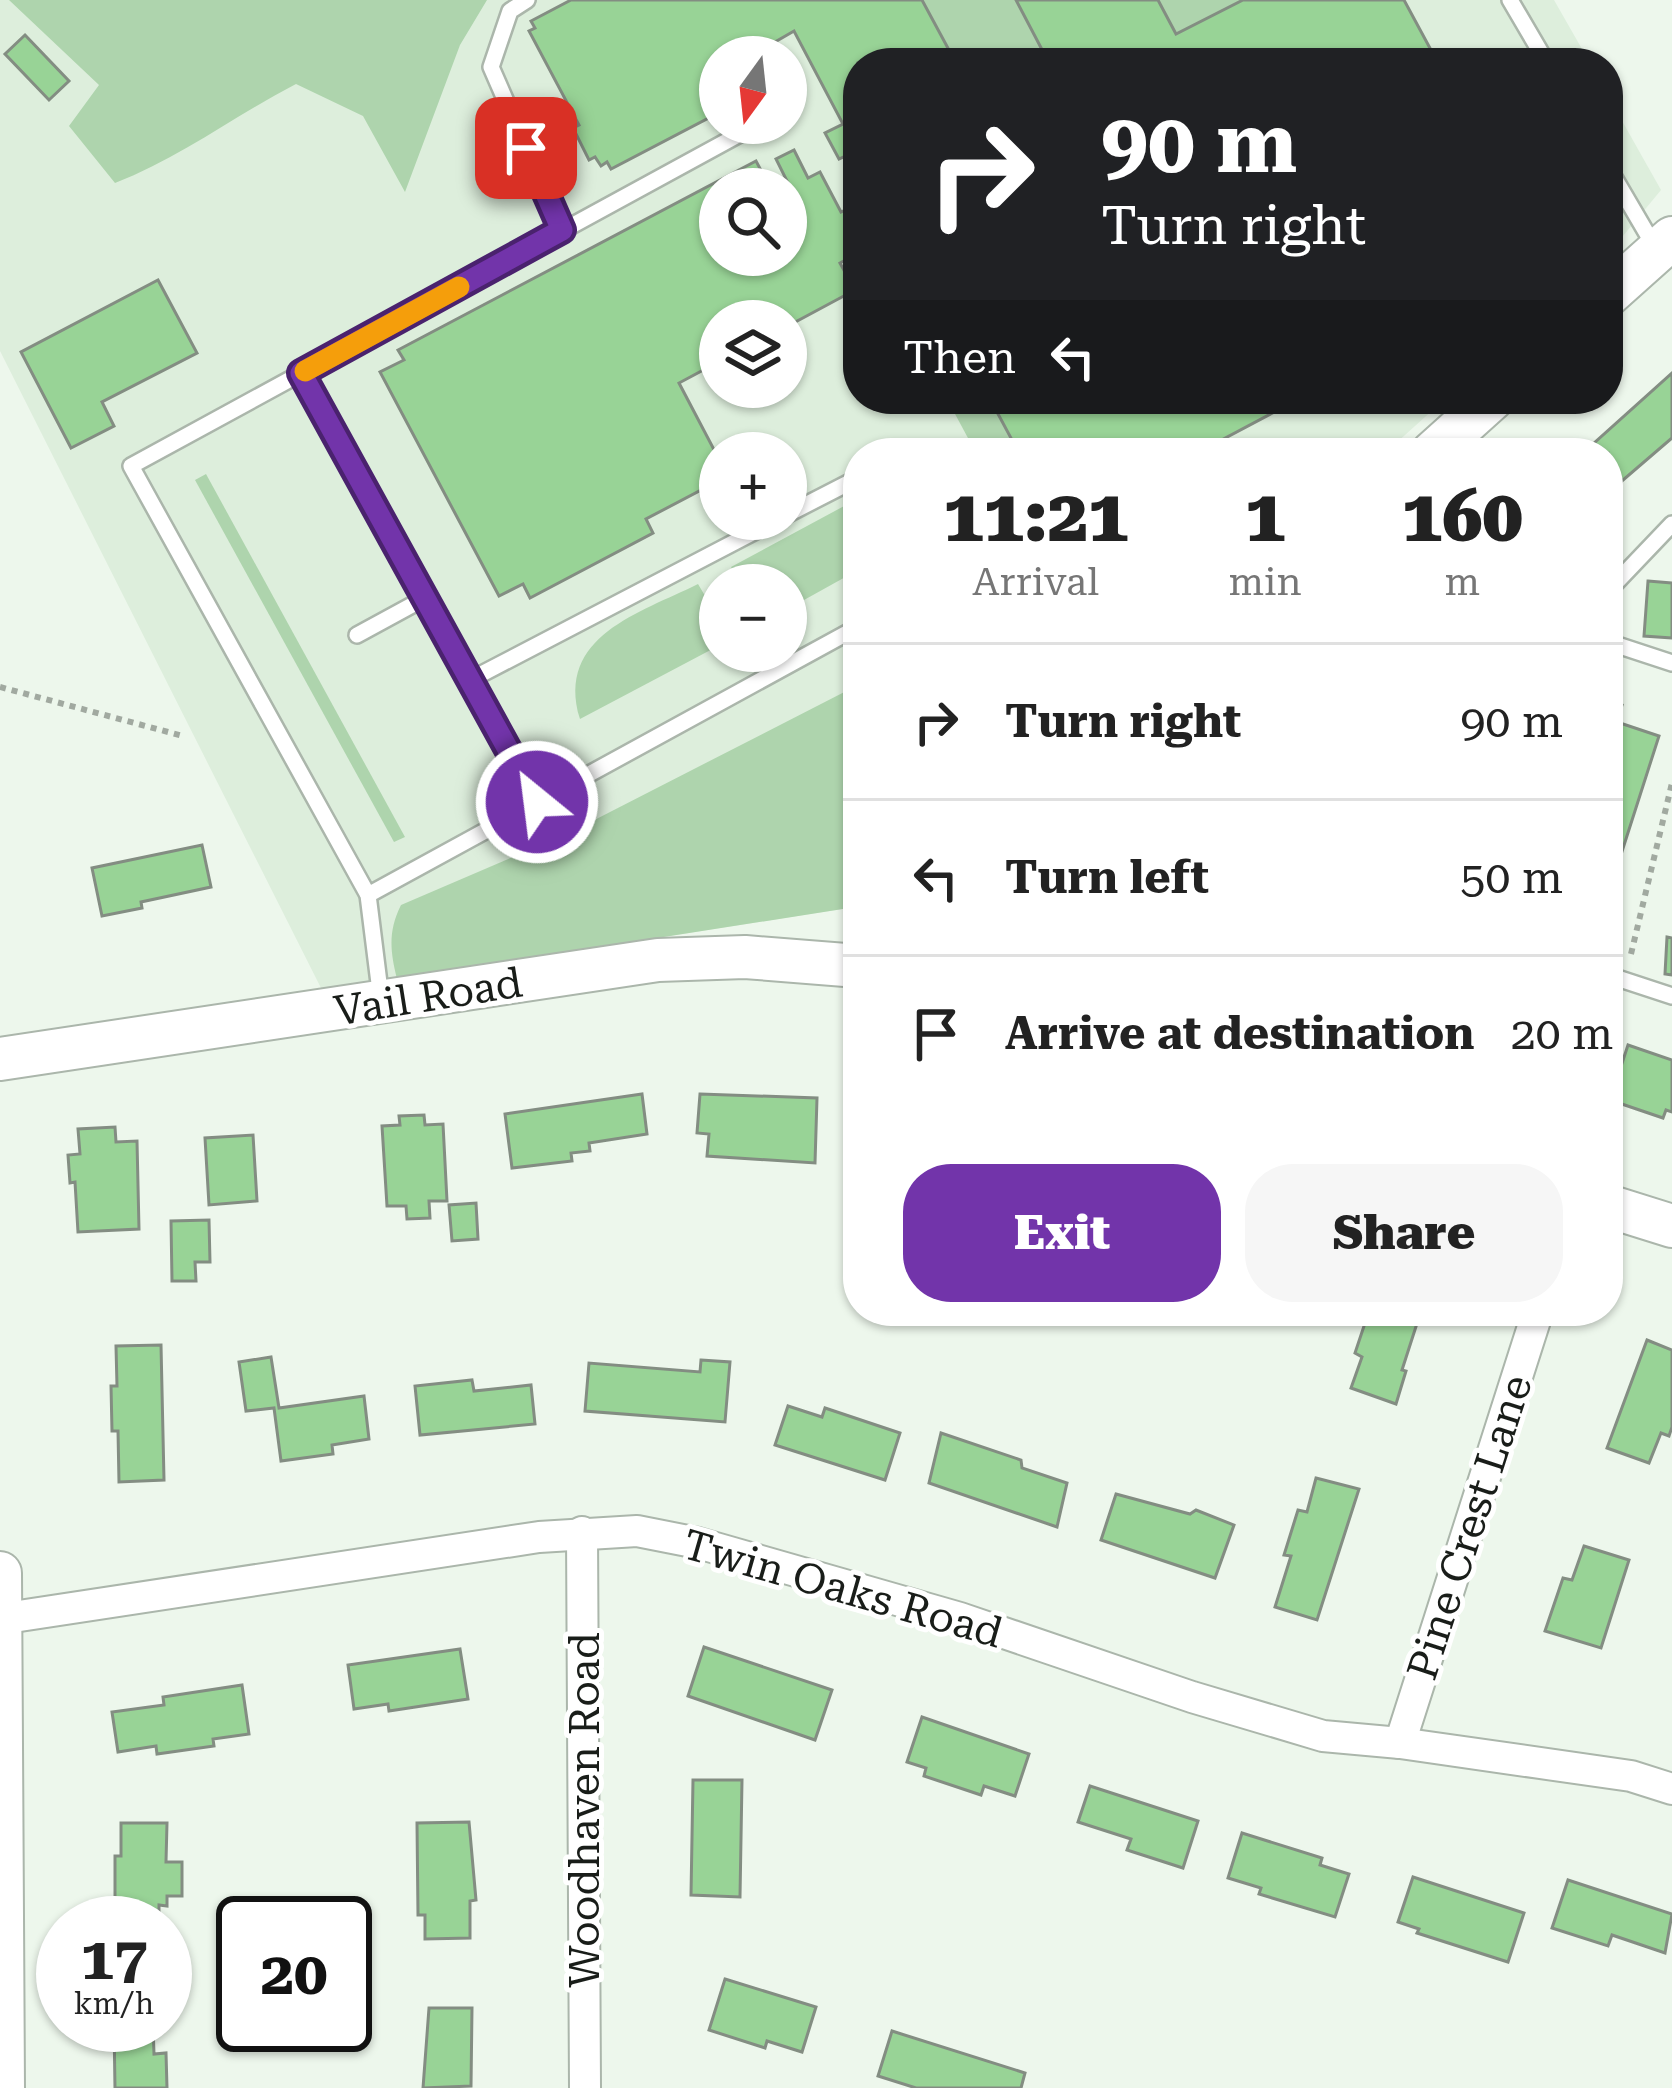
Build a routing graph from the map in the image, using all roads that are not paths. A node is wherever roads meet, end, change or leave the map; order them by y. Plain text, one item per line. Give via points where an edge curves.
1 (526, 0) edge
2 (1510, 0) edge
3 (1538, 48) edge
4 (721, 144) edge
5 (1623, 188) edge
6 (562, 230) junction
7 (1665, 245) edge
8 (1623, 283) edge
9 (301, 373) junction
10 (1475, 414) edge
11 (1449, 438) edge
12 (843, 486) edge
13 (807, 505) edge
14 (1672, 524) edge
15 (739, 540) edge
16 (1623, 575) edge
17 (425, 598) junction
18 (357, 635) dead end
19 (843, 635) edge
20 (1623, 647) edge
21 (1672, 663) edge
22 (470, 680) junction
23 (537, 802) junction
24 (368, 895) junction
25 (843, 966) edge
26 (1623, 979) edge
27 (1672, 996) edge
28 (382, 1004) junction
29 (0, 1058) edge
30 (1623, 1211) edge
31 (1672, 1226) edge
32 (1533, 1326) edge
33 (582, 1532) junction
34 (0, 1573) edge
35 (0, 1619) edge
36 (1400, 1742) junction
37 (1672, 1790) edge
38 (3, 2088) edge
39 (585, 2088) edge

1 - 6 lane via 510,11 490,67
2 - 3 lane
4 - 6 lane
5 - 7 lane
6 - 9 lane
7 - 8 street
9 - 17 lane
9 - 24 lane via 131,466
10 - 11 street
12 - 13 lane
14 - 16 lane
15 - 22 lane
17 - 18 lane
17 - 22 lane
19 - 23 lane
20 - 21 lane
22 - 23 lane
23 - 24 lane
24 - 28 lane
25 - 28 street, Vail Road via 658,960
26 - 27 lane
28 - 29 street, Vail Road
30 - 31 street
32 - 36 street, Pine Crest Lane
33 - 35 street, Twin Oaks Road
33 - 36 street, Twin Oaks Road via 698,1543 1323,1736
33 - 39 street, Woodhaven Road
34 - 35 street
35 - 38 street
36 - 37 street, Twin Oaks Road via 1631,1776

